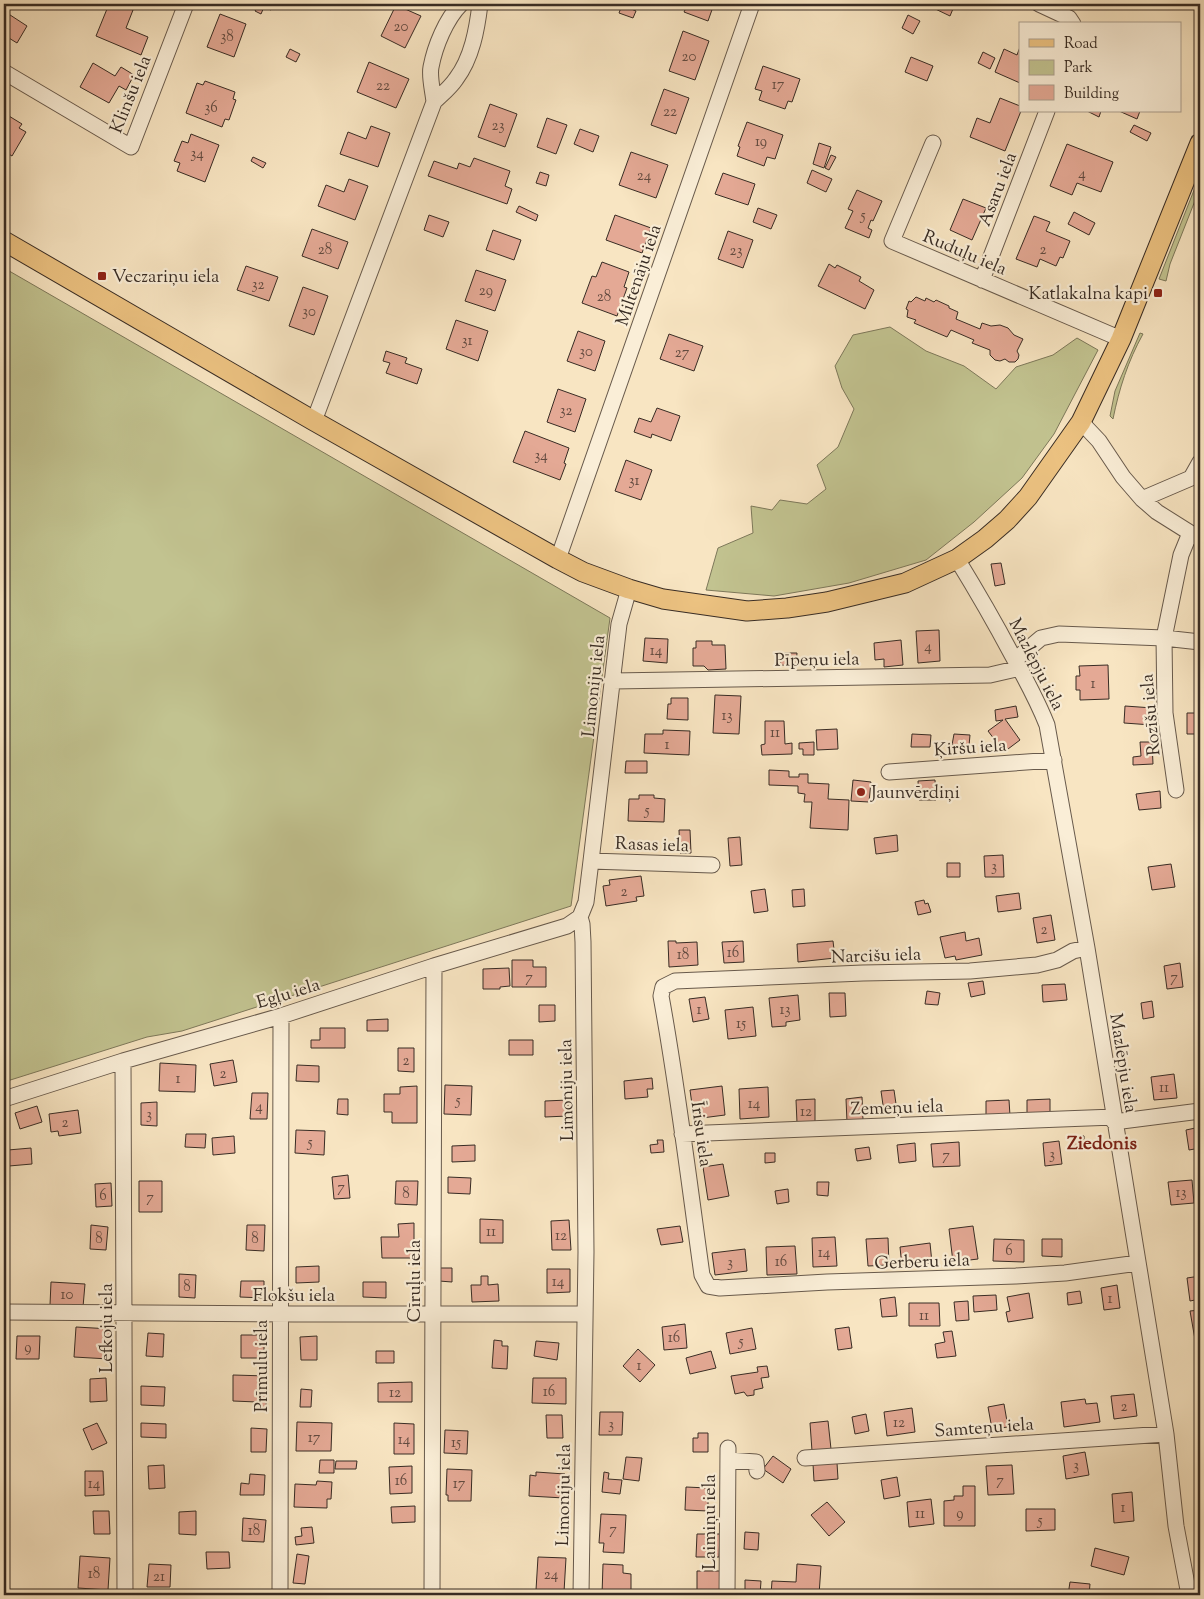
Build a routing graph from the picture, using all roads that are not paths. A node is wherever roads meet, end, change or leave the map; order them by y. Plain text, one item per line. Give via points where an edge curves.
1 (186, 4) edge
2 (461, 4) edge
3 (480, 4) edge
4 (752, 4) edge
5 (1039, 4) edge
6 (1071, 22) edge
7 (4, 72) edge
8 (434, 102) junction
9 (1047, 112) edge
10 (1200, 143) edge
11 (933, 144) dead end
12 (4, 241) edge
13 (982, 280) junction
14 (1121, 339) junction
15 (314, 421) junction
16 (1081, 422) junction
17 (1200, 462) edge
18 (1142, 499) junction
19 (1195, 536) edge
20 (558, 559) junction
21 (957, 559) junction
22 (629, 590) junction
23 (1164, 638) junction
24 (1200, 642) edge
25 (1018, 664) junction
26 (613, 680) junction
27 (1054, 760) junction
28 (889, 772) dead end
29 (1176, 790) dead end
30 (591, 861) junction
31 (712, 865) dead end
32 (580, 917) junction
33 (1087, 948) junction
34 (434, 966) junction
35 (663, 987) joint
36 (281, 1016) junction
37 (123, 1061) junction
38 (4, 1099) edge
39 (1200, 1111) edge
40 (1114, 1120) junction
41 (682, 1134) junction
42 (1138, 1263) junction
43 (708, 1286) joint
44 (4, 1312) edge
45 (125, 1314) junction
46 (280, 1314) junction
47 (584, 1314) junction
48 (432, 1315) junction
49 (1166, 1434) junction
50 (805, 1458) dead end
51 (757, 1471) dead end
52 (125, 1595) edge
53 (280, 1595) edge
54 (432, 1595) edge
55 (581, 1595) edge
56 (727, 1595) edge
57 (1189, 1595) edge

1 - 7 street, Klinšu iela via 131,147
2 - 8 street via 451,14 443,31 431,68
3 - 8 street via 469,57 456,79
4 - 20 street, Miltenāju iela
5 - 6 street
8 - 15 street
9 - 13 street, Asaru iela
10 - 14 main road
11 - 13 street, Ruduļu iela via 892,241
12 - 15 main road
13 - 14 street, Ruduļu iela
14 - 16 main road
15 - 20 main road
16 - 18 street
16 - 21 main road via 1007,520
17 - 18 street via 1190,478
18 - 19 street
19 - 23 street, Rozīšu iela via 1181,555
20 - 22 main road
21 - 22 main road via 905,583 787,608 747,611 713,608
21 - 25 street, Mazlēpju iela
22 - 26 street, Limoniju iela via 619,624
23 - 24 street
23 - 25 street via 1059,634 1040,638
23 - 29 street, Rozīšu iela via 1165,713
25 - 26 street, Pīpeņu iela via 990,675
25 - 27 street, Mazlēpju iela via 1047,725
26 - 30 street, Limoniju iela
27 - 28 street, Ķiršu iela
27 - 33 street, Mazlēpju iela
30 - 31 street, Rasas iela
30 - 32 street, Limoniju iela via 586,902
32 - 34 street, Egļu iela via 567,926
32 - 47 street, Limoniju iela via 584,951
33 - 35 street, Narcišu iela via 1037,965 970,971 675,981
33 - 40 street, Mazlēpju iela
34 - 36 street, Egļu iela
34 - 48 street, Cīruļu iela
35 - 41 street, Īrisu iela via 661,996 676,1077
36 - 37 street, Egļu iela
36 - 46 street, Prīmulu iela
37 - 38 street, Egļu iela
37 - 45 street, Lefkoju iela
39 - 40 street, Zemeņu iela
40 - 41 street, Zemeņu iela
40 - 42 street, Mazlēpju iela
41 - 43 street, Īrisu iela via 702,1275
42 - 43 street, Gerberu iela via 1016,1276
42 - 49 street, Mazlēpju iela
44 - 45 street, Flokšu iela
45 - 46 street, Flokšu iela
45 - 52 street, Lefkoju iela
46 - 48 street, Flokšu iela
46 - 53 street, Prīmulu iela
47 - 48 street, Flokšu iela
47 - 55 street, Limoniju iela
48 - 54 street, Cīruļu iela
49 - 50 street, Samteņu iela
49 - 57 street, Mazlēpju iela via 1176,1526
51 - 56 street, Laimiņu iela via 756,1462 728,1454

